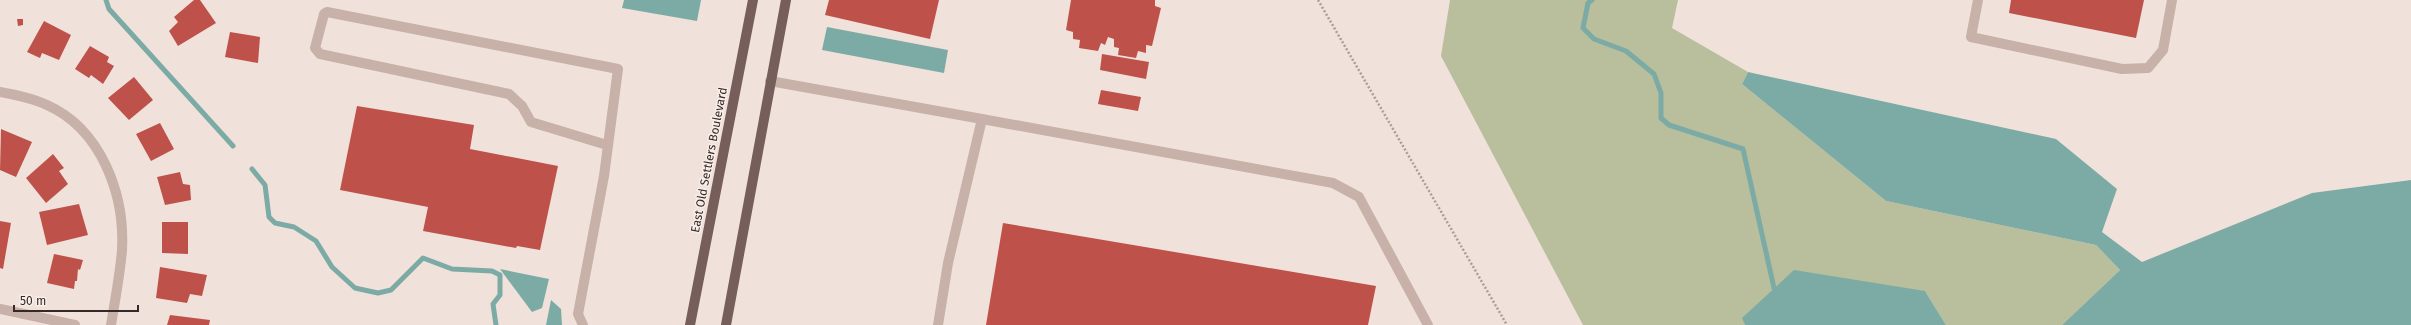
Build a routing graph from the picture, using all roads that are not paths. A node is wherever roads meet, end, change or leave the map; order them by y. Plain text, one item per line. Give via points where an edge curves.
1 (753, 0) edge
2 (786, 0) edge
3 (1978, 0) edge
4 (2172, 0) edge
5 (770, 80) junction
6 (0, 92) edge
7 (982, 120) junction
8 (607, 145) junction
9 (0, 309) edge
10 (75, 325) edge
11 (111, 325) edge
12 (583, 325) edge
13 (690, 325) edge
14 (726, 325) edge
15 (938, 325) edge
16 (1428, 325) edge

1 - 13 main road, East Old Settlers Boulevard
2 - 5 main road
3 - 4 street via 1971,37 2122,69 2148,68 2163,50
5 - 7 street
5 - 14 main road
6 - 11 street via 48,105 67,117 92,141 104,160 122,223 122,250
7 - 15 street via 948,263
7 - 16 street via 1332,183 1359,197
8 - 8 street via 531,122 522,106 509,94 320,54 315,48 324,14 327,12 614,67 618,69
8 - 12 street via 604,176 578,314
9 - 10 street

